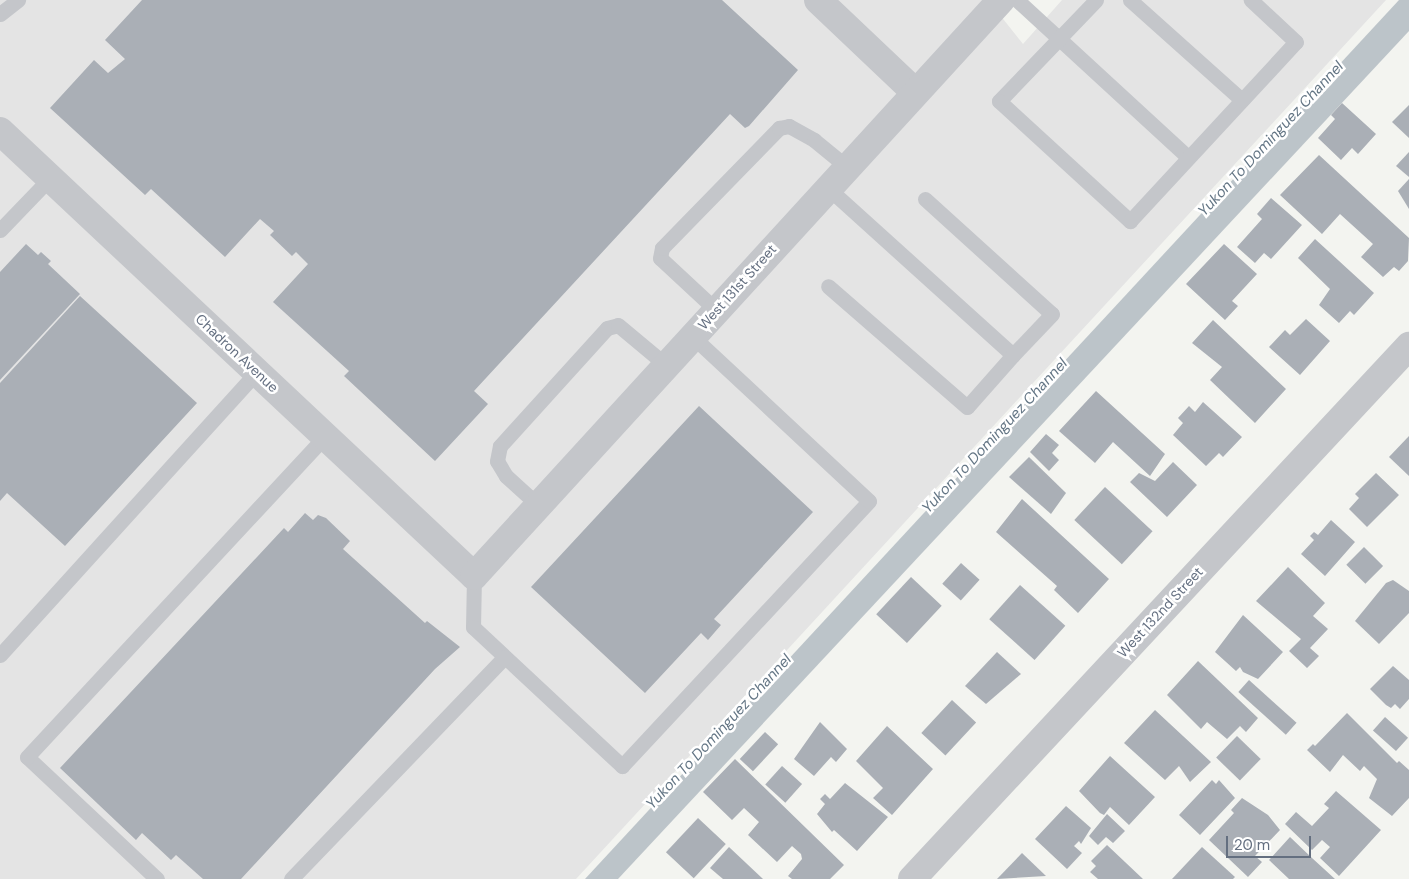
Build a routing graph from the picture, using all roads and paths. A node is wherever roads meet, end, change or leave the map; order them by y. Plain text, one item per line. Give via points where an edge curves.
1 (18, 0) edge
2 (818, 0) edge
3 (1002, 0) edge
4 (1017, 0) edge
5 (1096, 0) edge
6 (1130, 0) edge
7 (1251, 0) edge
8 (0, 14) edge
9 (1058, 39) junction
10 (915, 92) junction
11 (1242, 100) junction
12 (0, 131) edge
13 (1188, 157) junction
14 (847, 167) junction
15 (50, 178) junction
16 (828, 188) junction
17 (925, 199) dead end
18 (0, 230) edge
19 (828, 286) dead end
20 (716, 310) junction
21 (692, 336) junction
22 (1409, 346) edge
23 (1013, 356) junction
24 (666, 365) junction
25 (256, 372) junction
26 (325, 436) junction
27 (538, 505) junction
28 (474, 576) junction
29 (0, 655) edge
30 (506, 657) junction
31 (156, 879) edge
32 (291, 879) edge
33 (912, 879) edge

1 - 8 lane
2 - 10 street
3 - 10 street, West 131st Street
4 - 9 lane
5 - 9 lane
6 - 11 lane
7 - 11 lane via 1296,42
9 - 13 lane
9 - 13 lane via 999,101 1130,221
10 - 14 street, West 131st Street
11 - 13 lane
12 - 15 street, Chadron Avenue
14 - 16 street, West 131st Street
14 - 20 lane via 814,140 789,126 779,128 662,248 660,258
15 - 18 lane
15 - 25 street, Chadron Avenue
16 - 20 street, West 131st Street
16 - 23 lane
17 - 23 lane via 1052,314
19 - 23 lane via 967,407
20 - 21 street, West 131st Street
21 - 24 street, West 131st Street
21 - 30 lane via 869,500 622,766
22 - 33 street, West 132nd Street
24 - 27 street, West 131st Street
24 - 27 lane via 618,325 601,335 500,446 497,461 506,476
25 - 26 street, Chadron Avenue
25 - 29 lane
26 - 28 street, Chadron Avenue
26 - 31 lane via 27,758
27 - 28 street, West 131st Street
28 - 30 lane via 473,627
30 - 32 lane

